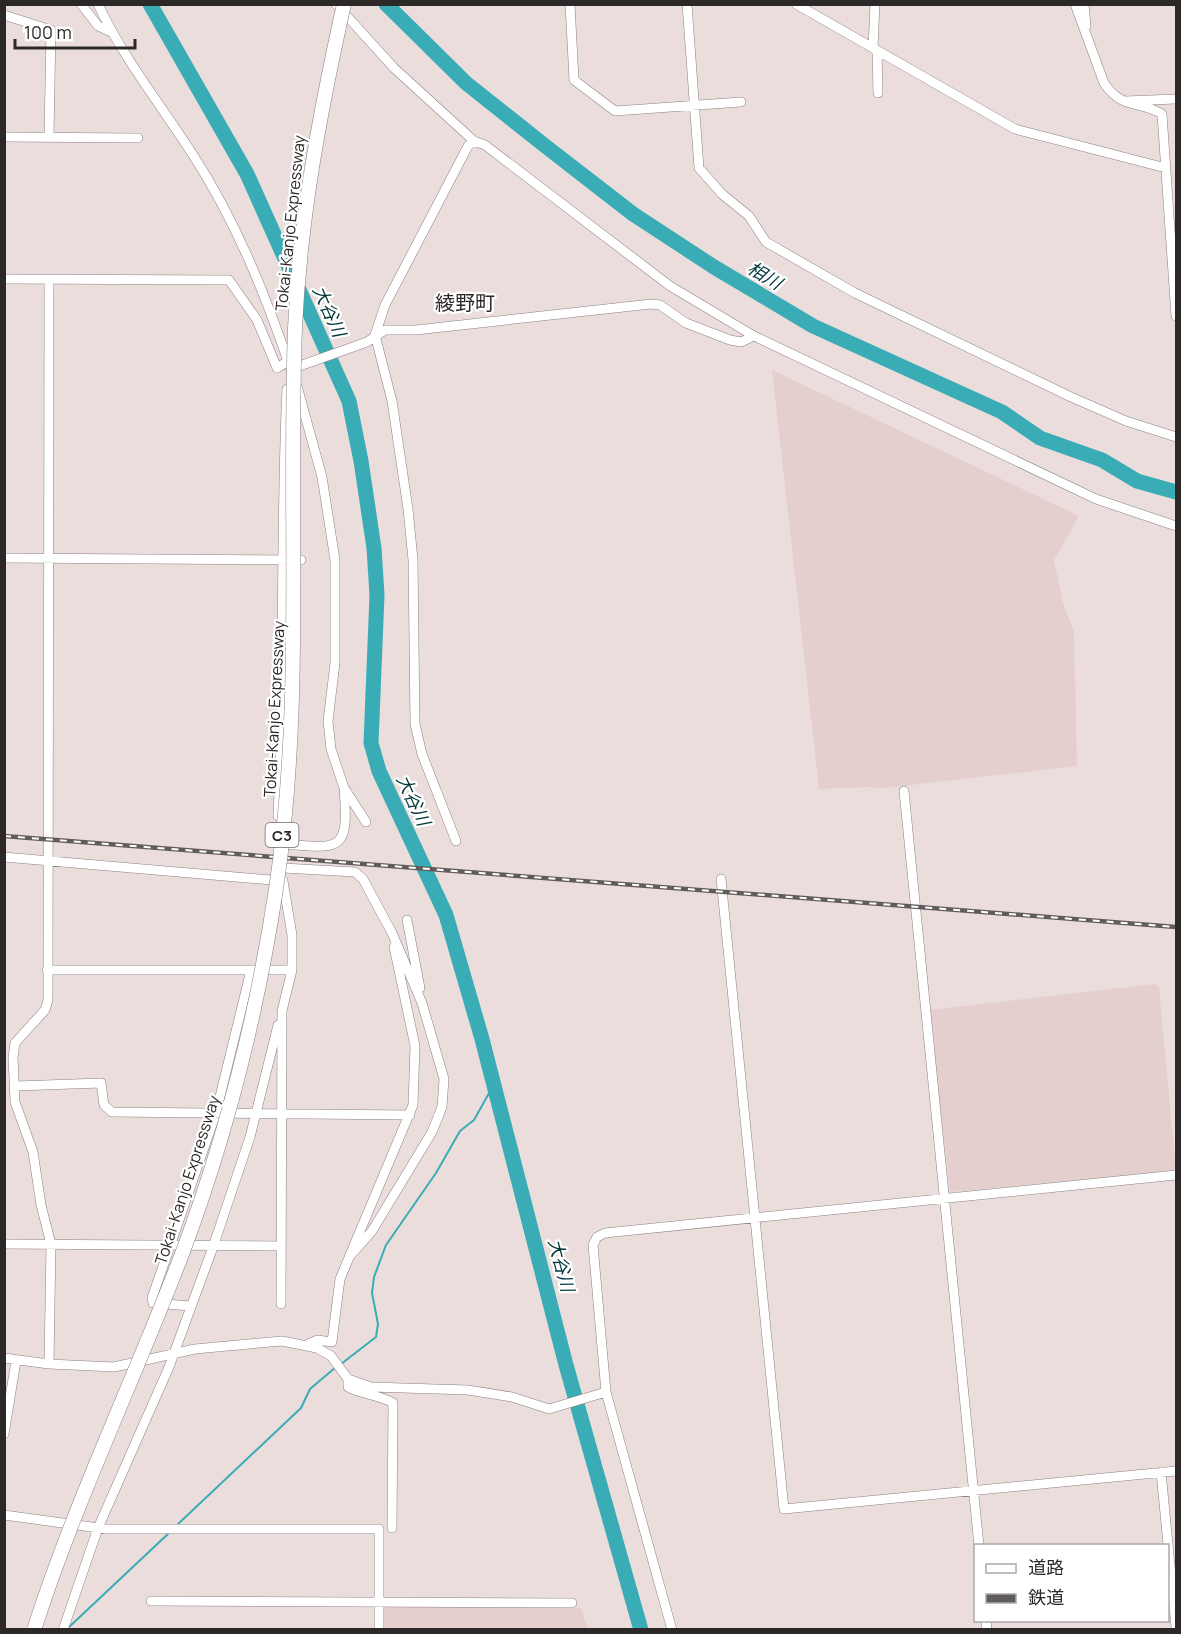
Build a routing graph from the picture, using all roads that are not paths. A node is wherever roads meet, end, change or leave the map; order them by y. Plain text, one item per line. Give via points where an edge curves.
1 (81, 4) edge
2 (98, 4) edge
3 (336, 4) edge
4 (344, 4) edge
5 (570, 4) edge
6 (687, 4) edge
7 (796, 4) edge
8 (875, 4) edge
9 (1075, 4) edge
10 (1084, 4) edge
11 (4, 15) edge
12 (111, 32) junction
13 (1086, 35) junction
14 (875, 49) junction
15 (878, 93) dead end
16 (1176, 99) edge
17 (741, 102) dead end
18 (1123, 103) junction
19 (694, 106) junction
20 (4, 136) edge
21 (50, 136) junction
22 (138, 138) dead end
23 (474, 141) junction
24 (1166, 168) junction
25 (4, 279) edge
26 (49, 279) junction
27 (1176, 316) edge
28 (754, 336) junction
29 (371, 338) junction
30 (293, 367) junction
31 (1176, 437) edge
32 (1176, 526) edge
33 (4, 558) edge
34 (48, 558) junction
35 (284, 560) junction
36 (301, 560) dead end
37 (344, 788) junction
38 (903, 791) dead end
39 (366, 822) dead end
40 (456, 841) dead end
41 (282, 844) junction
42 (4, 857) edge
43 (48, 861) junction
44 (283, 868) junction
45 (721, 879) dead end
46 (283, 881) junction
47 (407, 920) dead end
48 (392, 933) junction
49 (47, 970) junction
50 (251, 970) junction
51 (292, 970) junction
52 (422, 1003) junction
53 (282, 1011) junction
54 (16, 1086) junction
55 (4, 1102) edge
56 (15, 1102) junction
57 (216, 1113) junction
58 (256, 1113) junction
59 (282, 1113) junction
60 (411, 1115) junction
61 (1176, 1175) edge
62 (944, 1199) junction
63 (756, 1217) junction
64 (4, 1244) edge
65 (51, 1244) junction
66 (281, 1246) junction
67 (171, 1247) junction
68 (213, 1247) junction
69 (349, 1257) junction
70 (280, 1304) dead end
71 (191, 1306) junction
72 (308, 1344) junction
73 (174, 1353) junction
74 (4, 1358) edge
75 (16, 1361) junction
76 (49, 1364) junction
77 (348, 1379) junction
78 (602, 1393) junction
79 (4, 1434) edge
80 (1176, 1471) edge
81 (1161, 1472) junction
82 (973, 1492) junction
83 (4, 1515) edge
84 (98, 1527) junction
85 (392, 1528) dead end
86 (979, 1544) edge
87 (1168, 1544) edge
88 (1169, 1555) edge
89 (151, 1601) dead end
90 (379, 1602) junction
91 (572, 1603) dead end
92 (1176, 1627) edge
93 (34, 1629) edge
94 (63, 1629) edge
95 (379, 1629) edge
96 (672, 1629) edge

1 - 12 street via 98,27
2 - 12 street
3 - 23 street via 394,68
4 - 93 highway, Tokai-Kanjo Expressway / C3, bridge via 318,127 300,251 294,385 292,727 267,944 239,1071 201,1200
5 - 19 street via 574,80 615,111
6 - 19 street
7 - 14 street
8 - 14 street
9 - 13 street
10 - 13 street
11 - 21 street via 51,30
12 - 30 street via 195,157 251,265
13 - 18 street via 1104,83
14 - 15 street
14 - 24 street via 1015,129
16 - 18 street via 1127,99
17 - 19 street
18 - 24 street via 1162,114
19 - 31 street via 699,168 749,216 766,242 855,292 1071,397
20 - 21 street
21 - 22 street
23 - 28 street via 485,145 670,286
23 - 29 street via 468,146
24 - 27 street
25 - 26 street
26 - 30 street via 228,280 257,320 277,368
26 - 34 street
28 - 29 street via 741,342 730,340 651,304 416,330 385,330
28 - 32 street via 1096,499
29 - 30 street
29 - 40 street via 392,401 408,509 413,560 415,724 422,754
30 - 35 street via 287,382
30 - 37 street via 331,519 336,560 335,663 328,721 331,749
33 - 34 street
34 - 35 street
34 - 43 street
35 - 36 street
35 - 41 street via 284,699 278,824
37 - 39 street
37 - 41 street via 346,825 343,838 336,845 323,848
38 - 62 street
41 - 44 street
42 - 43 street
43 - 46 street
43 - 49 street
44 - 46 street
44 - 48 street via 355,872 363,879
45 - 63 street
46 - 51 street via 292,935
47 - 52 street
48 - 52 street
48 - 60 street via 416,1046
49 - 50 street
49 - 54 street via 45,1010 15,1043
50 - 51 street
50 - 57 street
51 - 53 street
52 - 69 street via 444,1079 442,1107 432,1132 372,1230
53 - 58 street
53 - 59 street
54 - 56 street
54 - 57 street via 101,1083 104,1105 112,1112
55 - 56 street
56 - 65 street via 33,1152
57 - 58 street
57 - 67 street
58 - 59 street
58 - 68 street
59 - 60 street
59 - 66 street
60 - 69 street
61 - 62 street
62 - 63 street
62 - 82 street
63 - 78 street via 597,1237 593,1245
63 - 82 street via 784,1509
64 - 65 street
65 - 67 street
65 - 76 street
66 - 68 street
66 - 70 street
67 - 68 street
67 - 71 street via 153,1304
68 - 71 street
69 - 72 street via 340,1279 332,1342 317,1340
71 - 73 street
72 - 73 street via 235,1344
72 - 77 street via 331,1356
73 - 76 street via 114,1367
73 - 84 street
74 - 75 street
75 - 76 street
75 - 79 street
77 - 78 street via 370,1387 468,1390 512,1397 549,1409
77 - 85 street via 348,1387 361,1394 382,1396 393,1403
78 - 96 street
80 - 81 street
81 - 82 street
81 - 87 street
82 - 86 street
83 - 84 street
84 - 90 street via 378,1529
84 - 94 street
88 - 92 street
89 - 90 street
90 - 91 street
90 - 95 street

